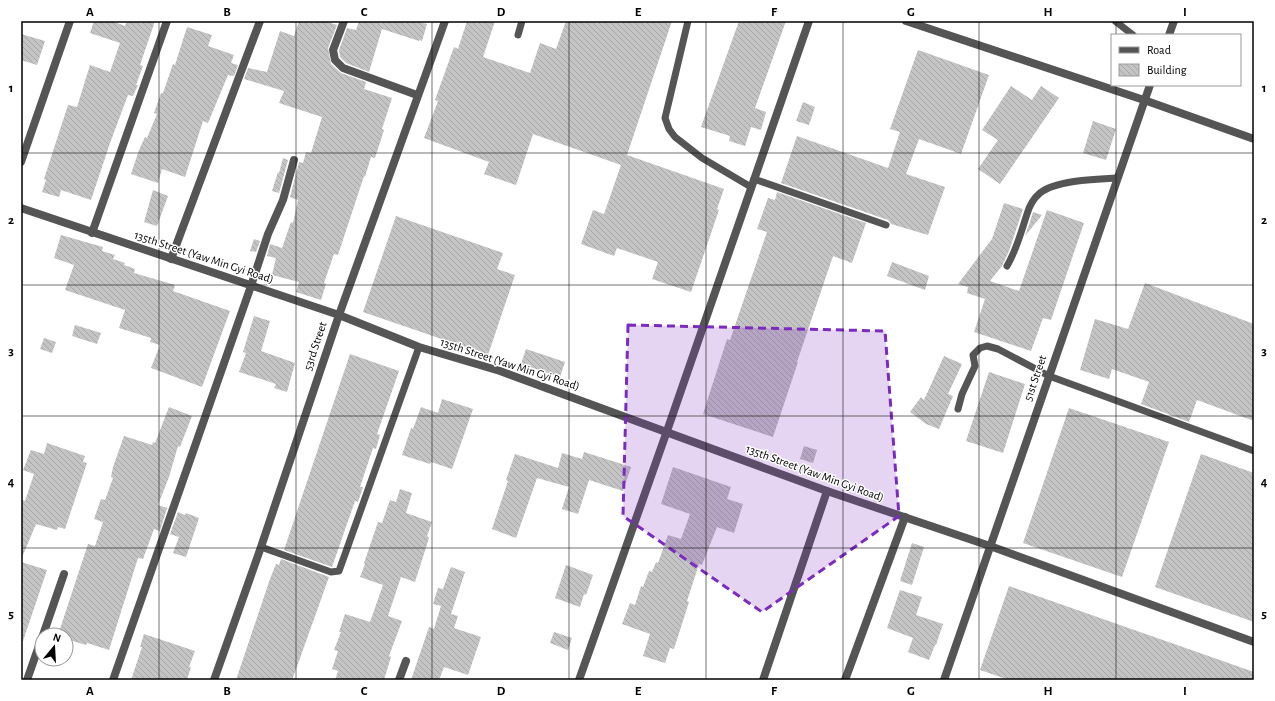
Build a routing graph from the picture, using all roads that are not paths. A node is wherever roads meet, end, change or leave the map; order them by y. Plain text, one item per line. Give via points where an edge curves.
1 (70, 21) edge
2 (168, 21) edge
3 (260, 21) edge
4 (344, 21) edge
5 (444, 21) edge
6 (522, 21) edge
7 (688, 21) edge
8 (809, 21) edge
9 (906, 21) edge
10 (1115, 21) edge
11 (1174, 21) edge
12 (1132, 34) edge
13 (1168, 34) edge
14 (518, 35) dead end
15 (1150, 86) edge
16 (417, 96) junction
17 (1144, 100) junction
18 (1254, 139) edge
19 (294, 160) dead end
20 (21, 162) edge
21 (1117, 178) junction
22 (753, 183) junction
23 (21, 208) edge
24 (886, 225) dead end
25 (92, 233) junction
26 (171, 259) junction
27 (1007, 266) dead end
28 (251, 286) junction
29 (339, 315) junction
30 (418, 348) junction
31 (1049, 376) junction
32 (958, 409) dead end
33 (667, 431) junction
34 (1254, 451) edge
35 (827, 491) junction
36 (905, 517) junction
37 (990, 546) junction
38 (261, 547) junction
39 (64, 574) dead end
40 (45, 627) edge
41 (1254, 642) edge
42 (34, 659) edge
43 (406, 661) dead end
44 (27, 680) edge
45 (113, 680) edge
46 (214, 680) edge
47 (399, 680) edge
48 (579, 680) edge
49 (763, 680) edge
50 (845, 680) edge
51 (944, 680) edge

1 - 20 street
2 - 25 street
3 - 26 street
4 - 16 street via 333,50 335,60 343,68
5 - 16 street, 53rd Street
6 - 14 lane
7 - 22 lane via 666,118 669,129 675,137 702,158
8 - 22 street
9 - 17 street
10 - 12 lane
11 - 13 street
15 - 17 street, 51st Street
16 - 29 street, 53rd Street
17 - 18 street
17 - 21 street, 51st Street
19 - 28 street via 283,200 268,234
21 - 27 lane via 1083,180 1048,188 1039,194 1027,213 1015,253
21 - 31 street, 51st Street
22 - 24 lane
22 - 33 street
23 - 25 street, 135th Street (Yaw Min Gyi Road)
25 - 26 street, 135th Street (Yaw Min Gyi Road)
26 - 28 street, 135th Street (Yaw Min Gyi Road)
28 - 29 street, 135th Street (Yaw Min Gyi Road)
28 - 45 street
29 - 30 street, 135th Street (Yaw Min Gyi Road)
29 - 38 street, 53rd Street
30 - 33 street, 135th Street (Yaw Min Gyi Road) via 500,371
30 - 38 lane via 339,571 331,572
31 - 32 lane via 998,349 987,346 980,348 973,355 975,366
31 - 34 lane
31 - 37 street, 51st Street
33 - 35 street, 135th Street (Yaw Min Gyi Road)
33 - 48 street
35 - 36 street, 135th Street (Yaw Min Gyi Road)
35 - 49 street
36 - 37 street, 135th Street (Yaw Min Gyi Road)
36 - 50 street
37 - 41 street, 135th Street (Yaw Min Gyi Road)
37 - 51 street, 51st Street
38 - 46 street, 53rd Street
39 - 40 street
42 - 44 street
43 - 47 street

